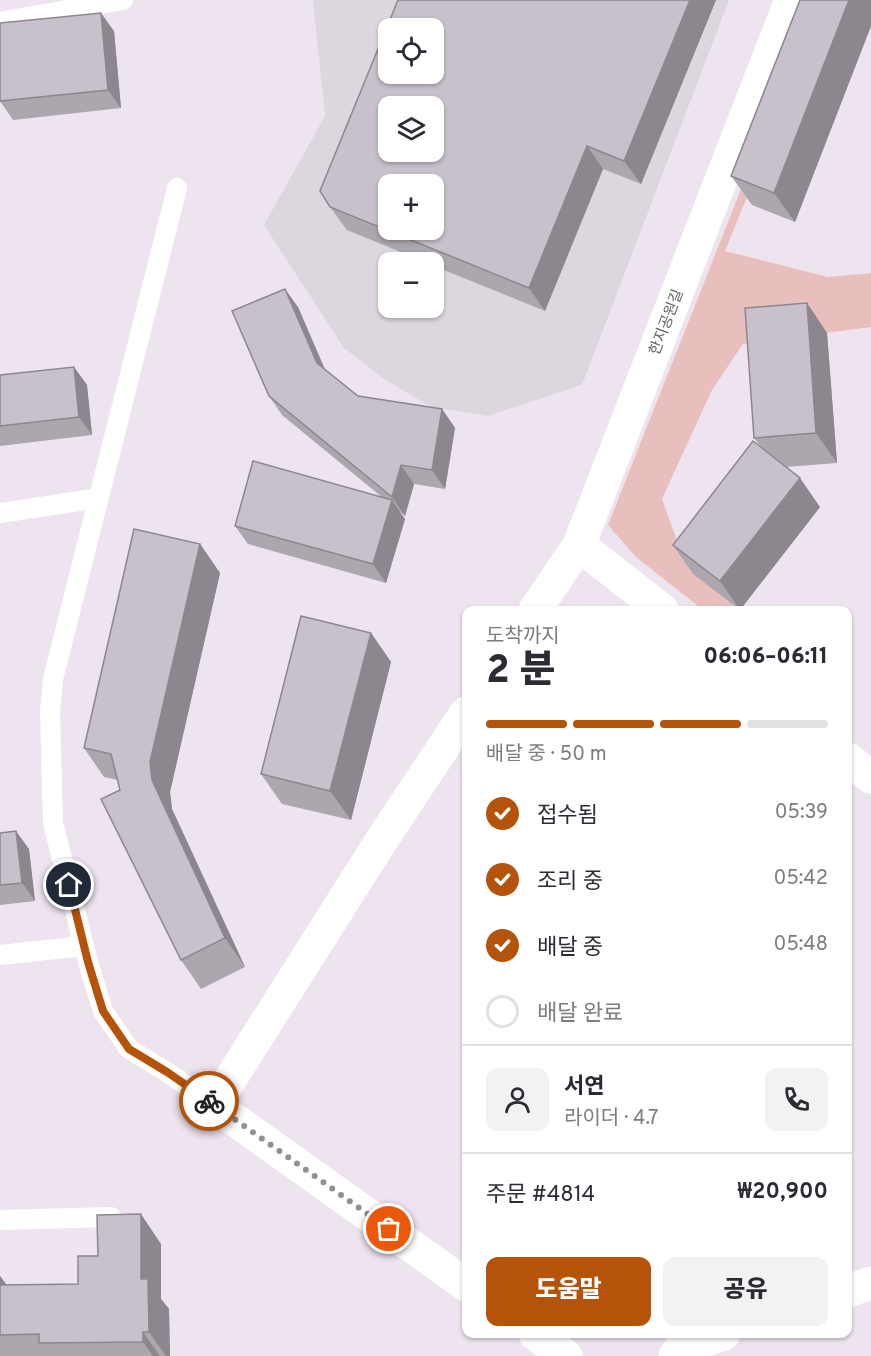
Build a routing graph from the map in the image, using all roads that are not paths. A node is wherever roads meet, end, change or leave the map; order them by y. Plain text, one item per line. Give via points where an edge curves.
1 (123, 0) edge
2 (790, 0) edge
3 (0, 22) edge
4 (177, 188) dead end
5 (99, 498) junction
6 (0, 513) edge
7 (579, 545) junction
8 (538, 606) edge
9 (657, 606) edge
10 (462, 719) edge
11 (852, 762) edge
12 (871, 777) edge
13 (84, 946) junction
14 (0, 956) edge
15 (214, 1105) junction
16 (111, 1217) edge
17 (0, 1220) edge
18 (462, 1282) edge
19 (871, 1283) edge
20 (852, 1290) edge
21 (541, 1338) edge
22 (712, 1338) edge
23 (566, 1356) edge
24 (675, 1356) edge

1 - 3 lane
2 - 7 street, 한지공원길
4 - 5 lane
5 - 6 lane
5 - 13 lane via 53,679 50,711 53,823
7 - 8 street, 한지공원길
7 - 9 street
10 - 15 street
11 - 12 street
13 - 14 lane
13 - 15 lane via 103,1011 129,1049
15 - 18 street
16 - 17 lane
19 - 20 street
21 - 23 street
22 - 24 street via 681,1348

